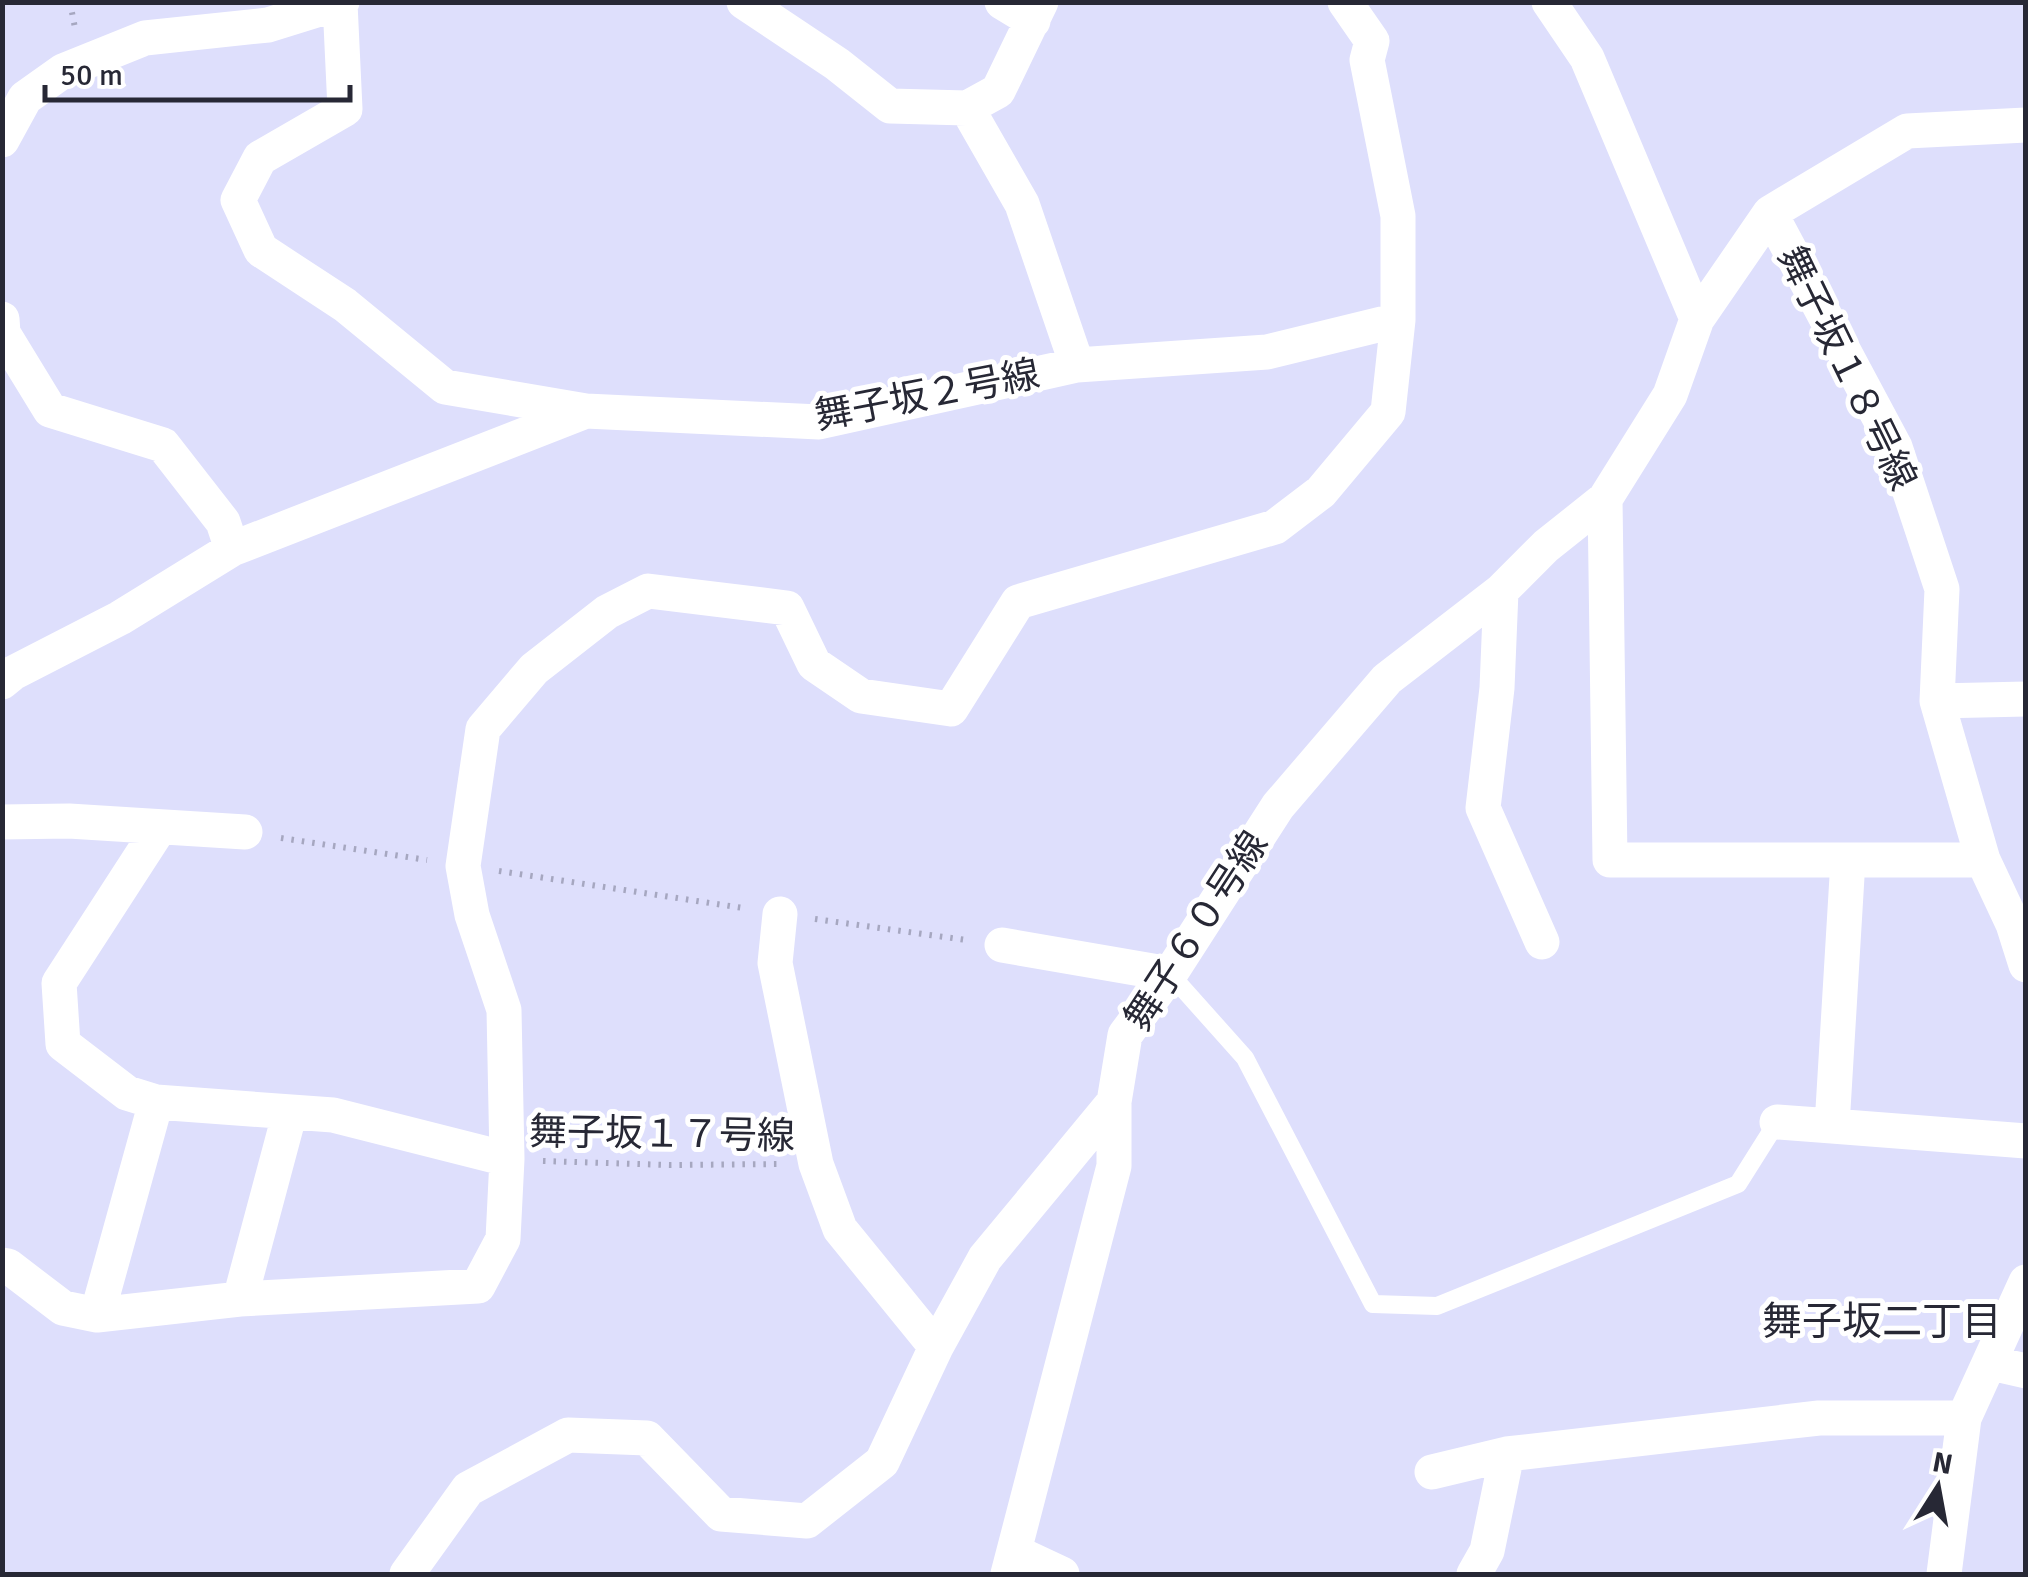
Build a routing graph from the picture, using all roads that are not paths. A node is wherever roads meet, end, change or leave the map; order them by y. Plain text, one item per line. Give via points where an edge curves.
1 (744, 2) edge
2 (1002, 2) edge
3 (1345, 2) edge
4 (1549, 2) edge
5 (341, 3) edge
6 (1037, 12) edge
7 (967, 108) junction
8 (2026, 125) edge
9 (2, 140) edge
10 (1770, 213) junction
11 (2, 319) edge
12 (1398, 320) junction
13 (1697, 320) junction
14 (1077, 364) junction
15 (586, 412) junction
16 (1605, 500) junction
17 (232, 550) junction
18 (1501, 590) junction
19 (2, 682) edge
20 (2026, 698) edge
21 (1937, 701) junction
22 (2, 822) edge
23 (160, 827) junction
24 (245, 832) road end
25 (1848, 860) junction
26 (1983, 860) junction
27 (780, 914) road end
28 (2019, 924) edge
29 (1542, 942) dead end
30 (1002, 945) road end
31 (2026, 965) edge
32 (1170, 974) junction
33 (156, 1102) junction
34 (1114, 1102) junction
35 (290, 1112) junction
36 (1777, 1122) joint
37 (1832, 1126) junction
38 (2026, 1141) edge
39 (507, 1160) junction
40 (2, 1265) edge
41 (2026, 1282) edge
42 (240, 1298) junction
43 (97, 1315) junction
44 (936, 1347) junction
45 (2008, 1367) edge
46 (1964, 1418) junction
47 (1508, 1454) junction
48 (1432, 1472) dead end
49 (1012, 1563) edge
50 (407, 1574) edge
51 (1062, 1574) edge
52 (1474, 1574) edge
53 (1944, 1574) edge

1 - 7 street via 890,106
2 - 6 street
3 - 12 street via 1372,41 1367,60 1398,216
4 - 13 street via 1587,58
5 - 9 street via 268,25 145,38 82,63 25,98
5 - 15 street via 344,109 260,158 238,200 261,250 344,305 446,388
6 - 7 street via 998,91
7 - 14 street via 1022,204
8 - 10 street, 舞子６０号線 via 1907,132
10 - 13 street, 舞子６０号線
10 - 21 street, 舞子坂１８号線 via 1894,446 1942,589
11 - 17 street via 3,333 50,410 163,445 224,522
12 - 14 street, 舞子坂２号線 via 1267,352
12 - 39 street via 1388,412 1321,492 1275,527 1018,602 952,709 861,696 814,664 786,608 648,591 608,612 534,669 483,729 463,866 504,1010
13 - 16 street, 舞子６０号線 via 1670,395
14 - 15 street, 舞子坂２号線 via 819,422
15 - 17 street, 舞子坂２号線
16 - 18 street, 舞子６０号線
16 - 25 street via 1610,860
17 - 19 street, 舞子坂２号線
18 - 29 street via 1482,808
18 - 32 street, 舞子６０号線 via 1387,679 1338,735 1278,806
20 - 21 street
21 - 26 street, 舞子坂１８号線
22 - 23 street
23 - 24 street
23 - 33 street via 59,983 64,1044 127,1093
25 - 26 street
25 - 37 street
26 - 28 street, 舞子坂１８号線
27 - 44 street via 776,963 816,1164 840,1229
28 - 31 street, 舞子坂１８号線
30 - 32 street
32 - 34 street, 舞子６０号線 via 1126,1035
32 - 36 lane via 1245,1058 1374,1304 1437,1306 1738,1184
33 - 35 street
33 - 43 street
34 - 44 street, 舞子６０号線 via 985,1258
34 - 49 street via 1114,1166
35 - 39 street via 333,1115
35 - 42 street
36 - 37 street
37 - 38 street
39 - 42 street via 502,1239 478,1286
40 - 43 street via 63,1308
41 - 45 street
42 - 43 street
44 - 50 street, 舞子６０号線 via 882,1462 807,1522 720,1514 647,1438 568,1434 468,1488
45 - 46 street
46 - 47 street via 1819,1418
46 - 53 street
47 - 48 street
47 - 52 street via 1487,1551
49 - 51 street

